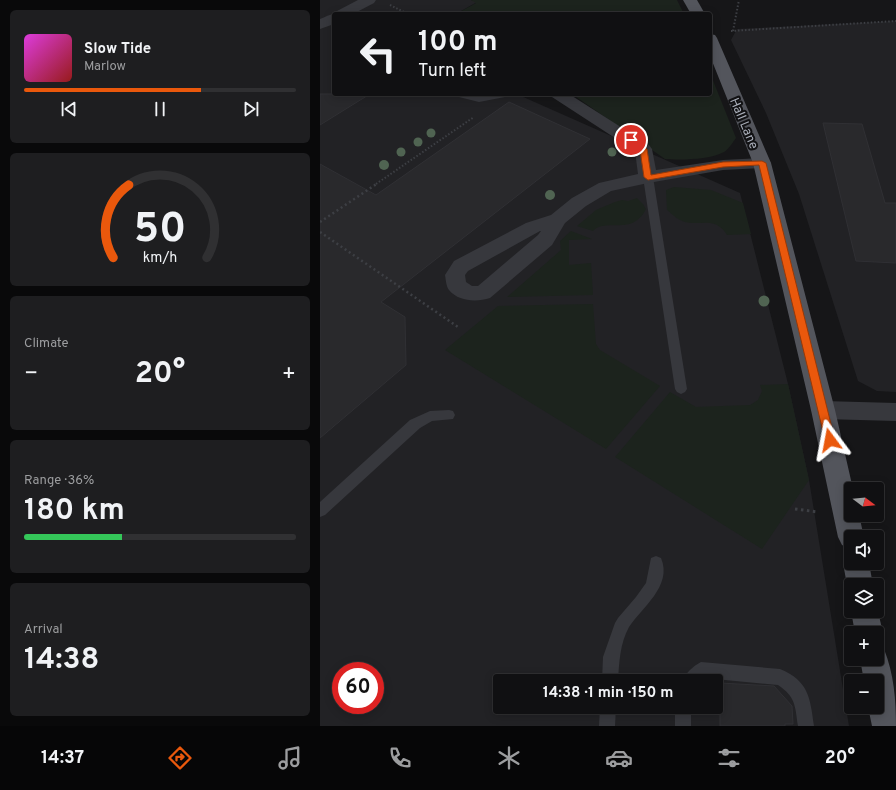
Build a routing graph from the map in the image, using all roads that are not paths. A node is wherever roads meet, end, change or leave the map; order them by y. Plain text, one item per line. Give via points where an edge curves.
1 (369, 0) edge
2 (690, 0) edge
3 (346, 12) edge
4 (697, 12) edge
5 (332, 19) edge
6 (320, 27) edge
7 (332, 33) edge
8 (718, 35) edge
9 (474, 96) edge
10 (485, 96) edge
11 (561, 96) edge
12 (762, 163) junction
13 (648, 177) junction
14 (558, 219) junction
15 (681, 389) dead end
16 (823, 410) junction
17 (896, 412) edge
18 (449, 415) dead end
19 (320, 511) edge
20 (849, 530) edge
21 (656, 563) dead end
22 (875, 666) edge
23 (610, 674) edge
24 (697, 674) edge
25 (608, 714) edge
26 (683, 714) edge
27 (607, 726) edge
28 (683, 726) edge
29 (806, 726) edge
30 (887, 726) edge

1 - 3 street
2 - 4 main road
5 - 6 street
6 - 7 street
8 - 12 main road, Hall Lane
9 - 10 street
11 - 13 street via 643,149
12 - 13 street via 723,164
12 - 16 main road, Hall Lane
13 - 14 street via 605,187 578,202
13 - 15 lane
14 - 14 street via 545,240 483,293 468,292 456,286 455,275 461,266 533,227
16 - 17 street
16 - 20 main road, Hall Lane
18 - 19 lane via 430,416 415,424
21 - 23 lane via 657,570 652,589 623,623 611,657
22 - 30 main road
24 - 29 lane via 701,670 780,677 792,685 802,698
25 - 27 lane
26 - 28 lane

